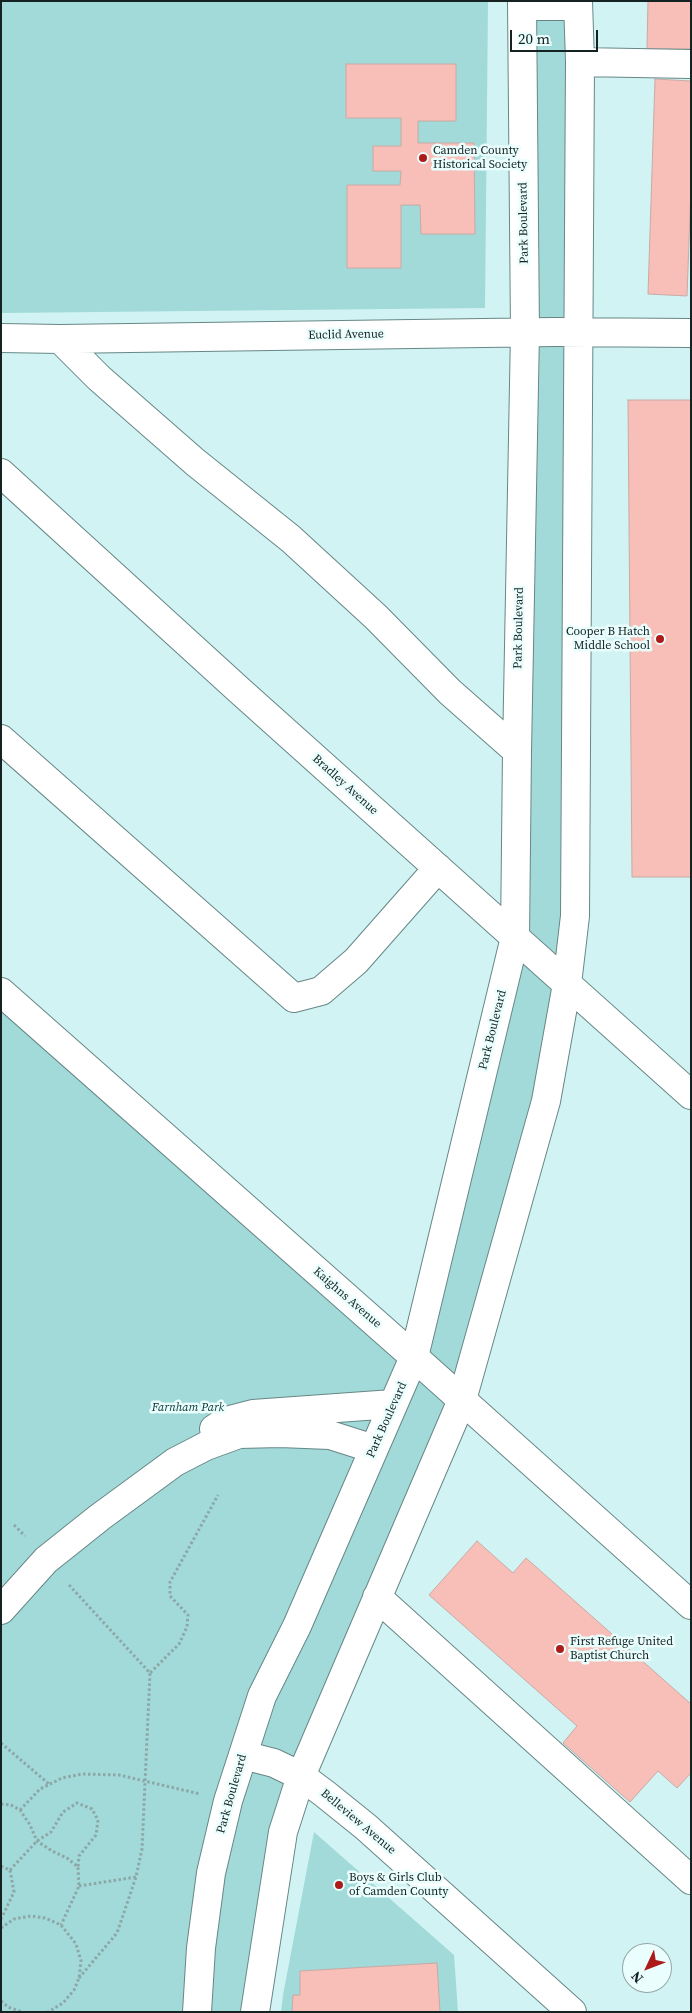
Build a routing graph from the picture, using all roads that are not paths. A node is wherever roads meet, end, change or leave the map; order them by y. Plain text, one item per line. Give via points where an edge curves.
1 (522, 4) edge
2 (578, 4) edge
3 (580, 62) junction
4 (691, 64) edge
5 (526, 332) junction
6 (579, 332) junction
7 (691, 333) edge
8 (1, 338) edge
9 (60, 339) junction
10 (1, 473) edge
11 (1, 739) edge
12 (517, 751) junction
13 (438, 868) junction
14 (515, 937) junction
15 (568, 984) junction
16 (1, 992) edge
17 (691, 1094) edge
18 (414, 1357) junction
19 (462, 1400) junction
20 (394, 1404) junction
21 (374, 1449) junction
22 (176, 1462) junction
23 (377, 1597) junction
24 (691, 1605) edge
25 (1, 1610) edge
26 (243, 1755) junction
27 (301, 1776) junction
28 (691, 1880) edge
29 (197, 2012) edge
30 (255, 2012) edge
31 (572, 2012) edge

1 - 2 street
1 - 5 street, Park Boulevard
2 - 3 street
3 - 4 street
3 - 6 street
5 - 6 street, Euclid Avenue
5 - 9 street, Euclid Avenue
5 - 12 street, Park Boulevard
6 - 7 street, Euclid Avenue
6 - 15 street via 575,916
8 - 9 street, Euclid Avenue
9 - 12 street via 99,378 291,539 376,617 450,692
10 - 13 street, Bradley Avenue
11 - 13 street via 294,998 321,991 356,961
12 - 14 street, Park Boulevard
13 - 14 street, Bradley Avenue
14 - 15 street, Bradley Avenue
14 - 18 street, Park Boulevard
15 - 17 street, Bradley Avenue
15 - 19 street via 546,1101
16 - 18 street, Kaighns Avenue
18 - 19 street, Kaighns Avenue
18 - 20 street, Park Boulevard
19 - 23 street
19 - 24 street, Kaighns Avenue
20 - 21 street, Park Boulevard
20 - 22 street via 253,1414 226,1421 196,1442
21 - 22 street via 330,1435 239,1434
21 - 26 street, Park Boulevard via 297,1626 262,1696
22 - 25 street via 46,1560
23 - 27 street
23 - 28 street
26 - 27 street, Belleview Avenue
26 - 29 street, Park Boulevard via 211,1873
27 - 30 street via 283,1832
27 - 31 street, Belleview Avenue via 366,1827

